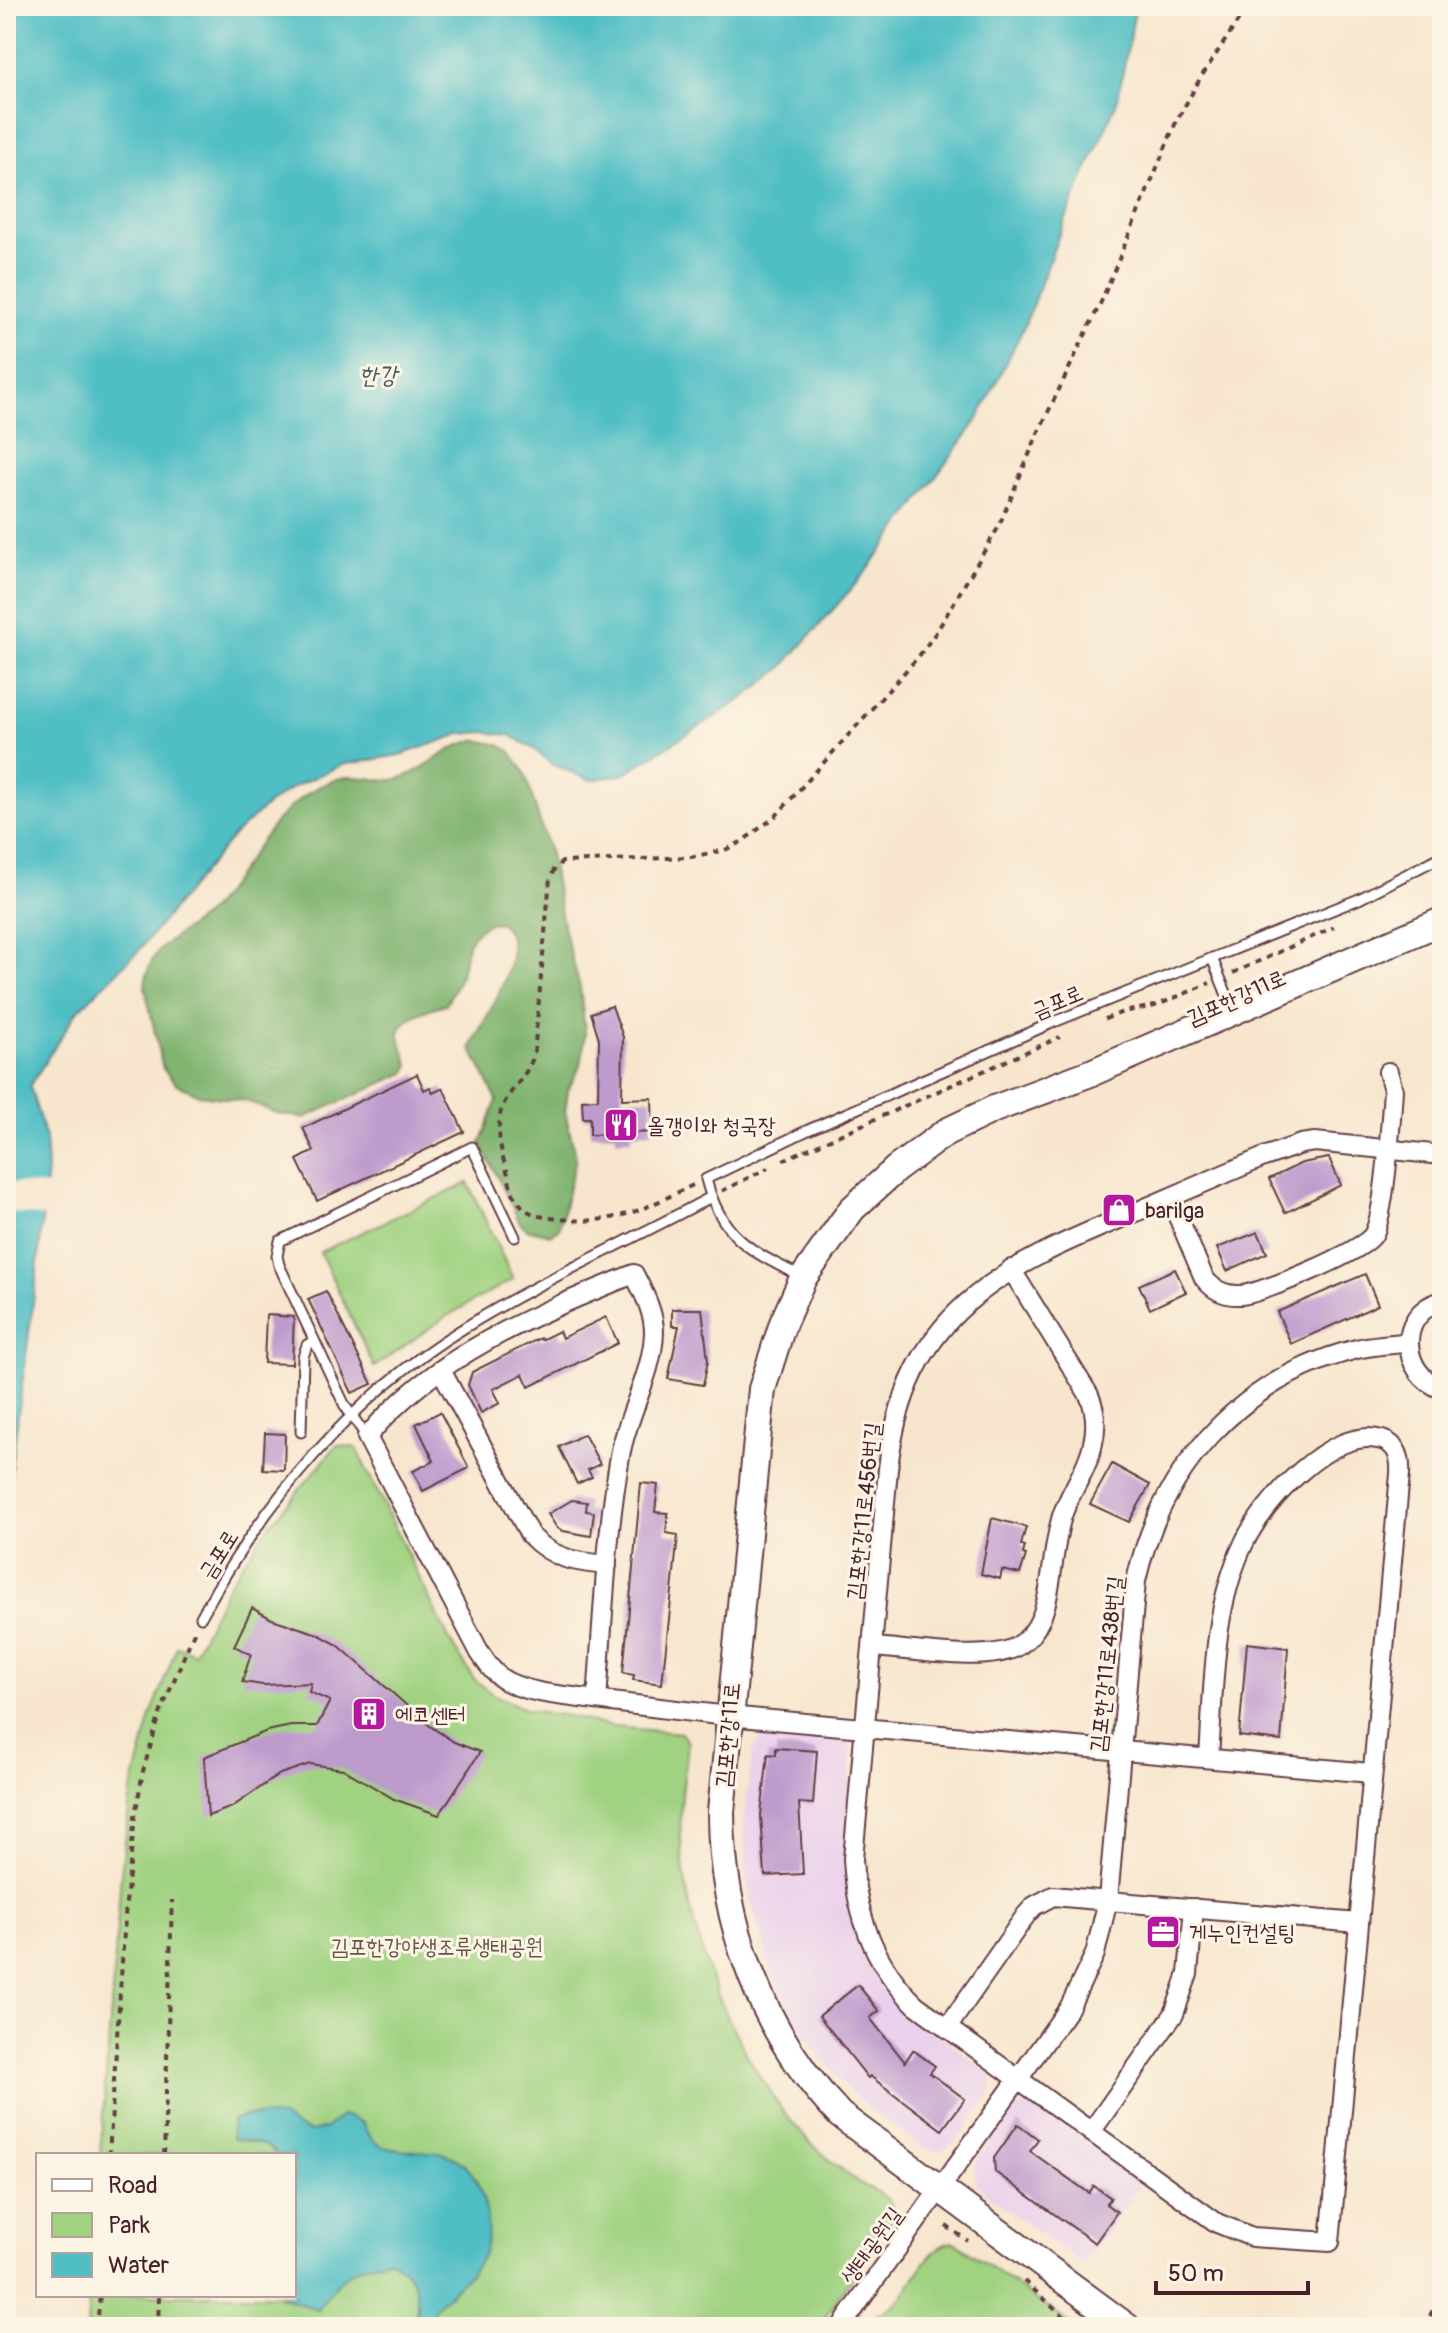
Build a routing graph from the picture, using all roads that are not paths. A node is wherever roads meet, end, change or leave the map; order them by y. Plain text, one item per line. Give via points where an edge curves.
1 (1442, 856) edge
2 (1441, 920) edge
3 (1212, 958) junction
4 (1224, 989) junction
5 (1388, 1072) dead end
6 (1033, 1093) junction
7 (1386, 1150) junction
8 (1442, 1155) edge
9 (711, 1197) junction
10 (1170, 1198) junction
11 (515, 1237) dead end
12 (1011, 1269) junction
13 (803, 1278) junction
14 (1442, 1301) edge
15 (314, 1341) junction
16 (1408, 1343) junction
17 (441, 1370) junction
18 (1442, 1389) edge
19 (351, 1418) junction
20 (301, 1432) dead end
21 (367, 1437) junction
22 (607, 1565) junction
23 (201, 1617) road end
24 (873, 1647) junction
25 (597, 1700) junction
26 (728, 1716) junction
27 (864, 1730) junction
28 (1121, 1751) junction
29 (1209, 1758) junction
30 (1371, 1773) junction
31 (1108, 1900) junction
32 (1194, 1908) junction
33 (1358, 1923) junction
34 (947, 2028) junction
35 (1018, 2081) junction
36 (1091, 2132) junction
37 (940, 2191) junction
38 (841, 2327) edge
39 (1127, 2327) edge

1 - 3 lane, 금포로 via 1372,893
2 - 4 main road, 김포한강11로
2 - 6 main road, 김포한강11로 via 1093,1072
3 - 4 lane
3 - 9 lane, 금포로 via 806,1131 706,1179
4 - 6 main road, 김포한강11로
5 - 7 street via 1393,1090
6 - 13 main road, 김포한강11로 via 946,1132 896,1169 852,1209
7 - 8 street, 김포한강11로456번길
7 - 10 street, 김포한강11로456번길 via 1301,1144
7 - 10 street via 1377,1226 1367,1243 1250,1294 1228,1295 1211,1286
9 - 13 lane via 743,1245
9 - 19 lane, 금포로 via 461,1330
10 - 12 street, 김포한강11로456번길
11 - 15 lane via 472,1147 289,1235 278,1247 279,1265
12 - 24 street, 김포한강11로456번길 via 973,1296 944,1326 899,1409 888,1469
12 - 24 street via 1089,1395 1096,1416 1090,1453 1057,1533 1043,1613 1028,1638 996,1654
13 - 26 main road, 김포한강11로 via 762,1389
14 - 16 street via 1423,1311
15 - 19 lane
15 - 20 lane via 303,1357
16 - 18 street via 1416,1370
16 - 28 street, 김포한강11로438번길 via 1354,1350 1287,1376 1227,1419 1186,1464 1159,1509 1139,1570
17 - 21 street via 384,1416
17 - 22 street via 530,1535 559,1557
17 - 22 street via 513,1327 634,1274 654,1335 620,1454
19 - 21 lane
19 - 23 lane, 금포로 via 262,1519
21 - 25 street via 489,1666 523,1688
22 - 25 street
24 - 27 street, 김포한강11로456번길
25 - 26 street
26 - 27 street
26 - 37 main road, 김포한강11로 via 722,1857 752,1980 785,2044 822,2096
27 - 28 street
27 - 34 street, 김포한강11로456번길 via 853,1859 862,1914 872,1945 893,1980
28 - 29 street
28 - 31 street, 김포한강11로438번길
29 - 30 street
29 - 30 street via 1221,1613 1244,1542 1269,1504 1303,1469 1348,1442 1375,1438 1390,1444 1400,1463
30 - 33 street
31 - 32 street
31 - 34 street via 1063,1895 1034,1906
31 - 35 street, 김포한강11로438번길 via 1103,1930 1079,1990
32 - 33 street
32 - 36 street via 1188,1974 1174,2014
33 - 36 street via 1330,2242 1252,2237 1229,2230
34 - 35 street
35 - 36 street
35 - 37 street, 김포한강11로438번길
37 - 38 street, 생태공원길
37 - 39 main road, 김포한강11로

